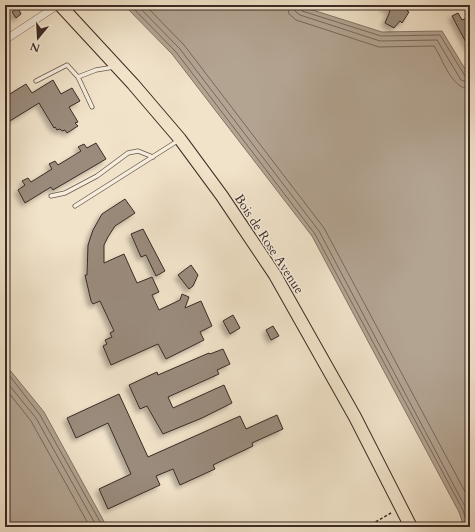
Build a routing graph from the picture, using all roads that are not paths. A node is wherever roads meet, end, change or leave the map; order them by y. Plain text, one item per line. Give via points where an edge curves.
1 (59, 5) edge
2 (5, 40) edge
3 (117, 66) junction
4 (78, 77) junction
5 (36, 81) dead end
6 (92, 107) dead end
7 (180, 139) junction
8 (153, 157) junction
9 (51, 196) dead end
10 (75, 206) dead end
11 (411, 527) edge

1 - 2 street
1 - 3 main road, Bois de Rose Avenue
3 - 4 lane
3 - 7 main road, Bois de Rose Avenue
4 - 5 lane via 67,65
4 - 6 lane
7 - 8 lane
7 - 11 main road, Bois de Rose Avenue via 275,275 355,417
8 - 9 lane via 138,151 128,153 97,176 65,193
8 - 10 lane

